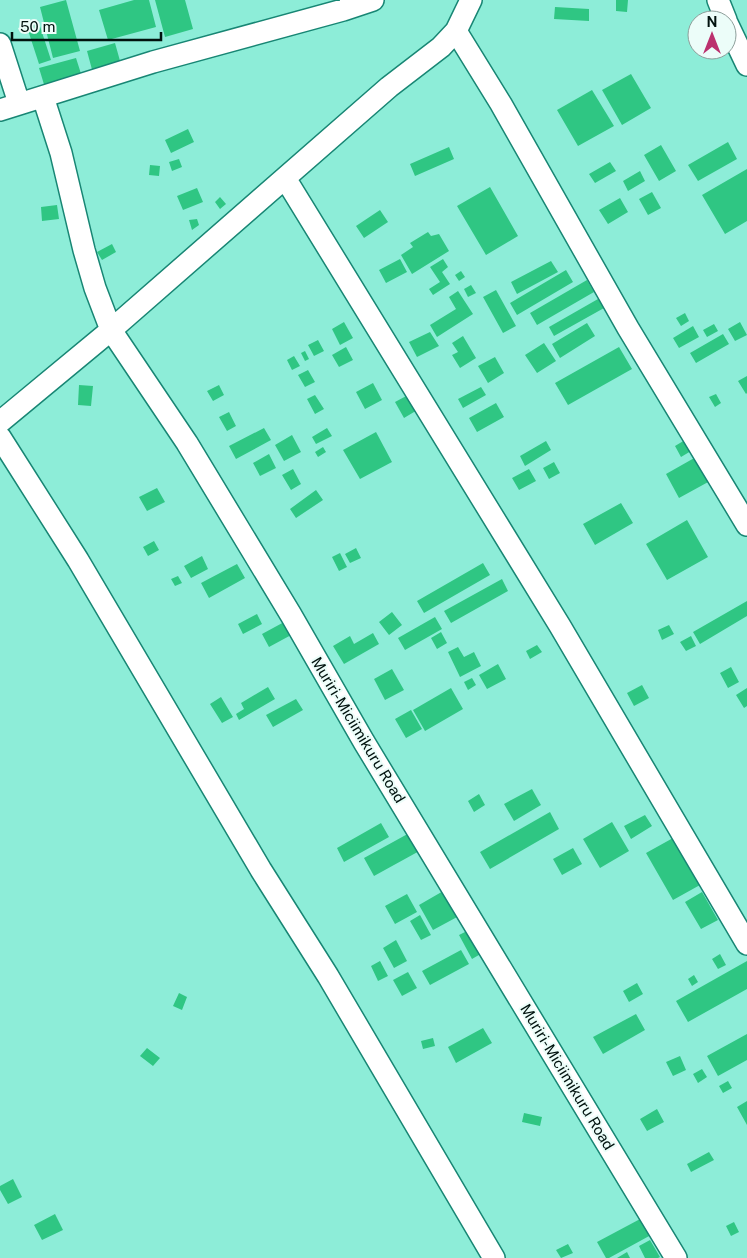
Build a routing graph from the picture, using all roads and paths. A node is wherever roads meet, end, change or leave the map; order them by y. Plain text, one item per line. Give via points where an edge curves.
1 (373, 0) edge
2 (471, 0) edge
3 (456, 31) junction
4 (0, 44) edge
5 (737, 45) edge
6 (747, 65) edge
7 (43, 97) junction
8 (10, 107) edge
9 (285, 178) junction
10 (111, 330) junction
11 (0, 422) edge
12 (0, 437) edge
13 (747, 525) edge
14 (747, 944) edge
15 (494, 1258) edge
16 (676, 1258) edge

1 - 7 street via 153,62
2 - 3 street
3 - 9 street
3 - 13 street via 628,328
4 - 8 street
5 - 6 street
7 - 8 street
7 - 10 street, Muriri-Miciimikuru Road via 62,153 95,288
9 - 10 street
9 - 14 street via 556,618
10 - 11 street
10 - 16 street, Muriri-Miciimikuru Road via 188,444
12 - 15 street via 83,568

